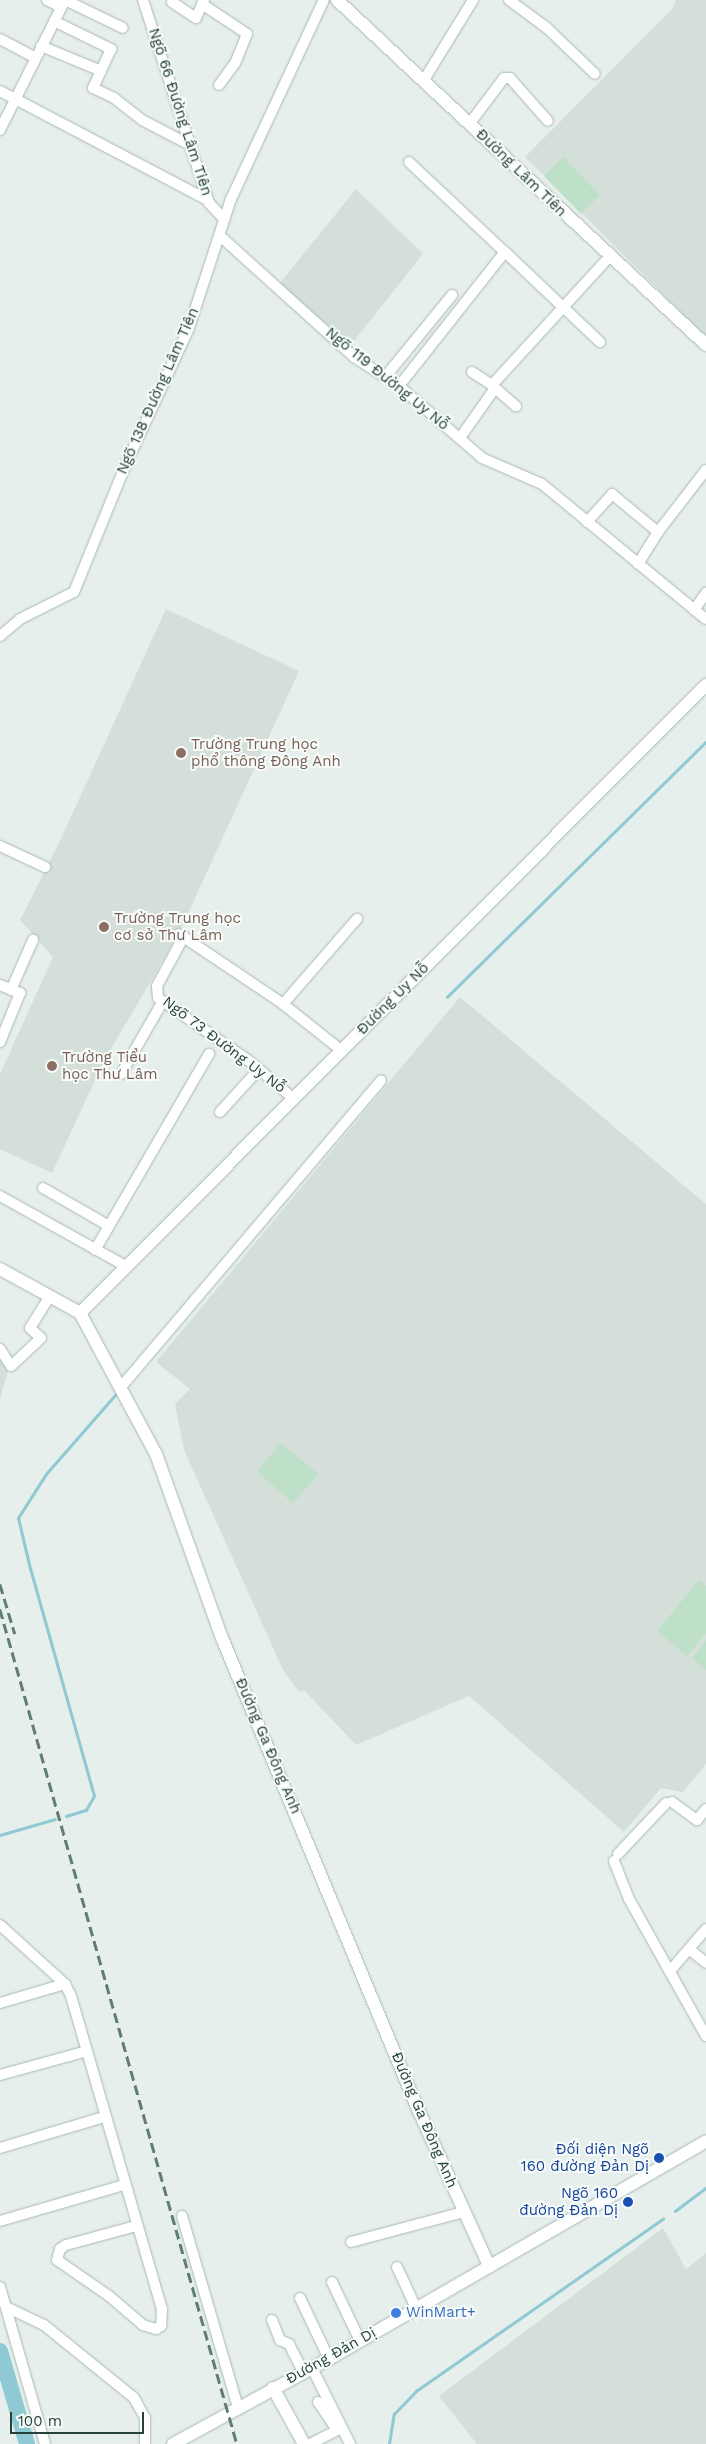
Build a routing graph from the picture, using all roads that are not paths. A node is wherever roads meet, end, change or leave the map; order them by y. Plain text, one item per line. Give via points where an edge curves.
1 (47, 0) edge
2 (142, 0) edge
3 (324, 0) edge
4 (338, 0) edge
5 (473, 0) edge
6 (510, 0) edge
7 (64, 2) edge
8 (172, 2) dead end
9 (203, 2) edge
10 (54, 20) junction
11 (123, 28) dead end
12 (0, 39) edge
13 (41, 46) junction
14 (35, 58) junction
15 (101, 71) junction
16 (595, 74) dead end
17 (424, 80) junction
18 (219, 85) dead end
19 (0, 91) edge
20 (16, 99) junction
21 (548, 121) dead end
22 (470, 123) junction
23 (0, 130) edge
24 (192, 146) junction
25 (409, 162) dead end
26 (208, 200) junction
27 (224, 220) junction
28 (219, 235) junction
29 (506, 252) junction
30 (610, 256) junction
31 (452, 295) dead end
32 (562, 309) junction
33 (600, 342) dead end
34 (706, 346) edge
35 (472, 372) dead end
36 (385, 377) junction
37 (399, 386) junction
38 (493, 387) junction
39 (516, 406) dead end
40 (460, 438) junction
41 (706, 470) edge
42 (587, 522) junction
43 (658, 532) junction
44 (638, 564) junction
45 (706, 594) edge
46 (694, 610) junction
47 (706, 619) edge
48 (0, 636) edge
49 (706, 685) edge
50 (0, 846) edge
51 (45, 867) dead end
52 (357, 919) dead end
53 (33, 940) dead end
54 (0, 985) edge
55 (11, 990) junction
56 (162, 1001) junction
57 (282, 1004) junction
58 (0, 1042) edge
59 (342, 1051) junction
60 (209, 1054) dead end
61 (259, 1069) junction
62 (121, 1074) dead end
63 (381, 1080) dead end
64 (294, 1099) junction
65 (220, 1112) dead end
66 (43, 1188) dead end
67 (0, 1196) edge
68 (109, 1226) junction
69 (95, 1250) junction
70 (126, 1266) junction
71 (0, 1269) edge
72 (50, 1297) junction
73 (80, 1312) junction
74 (0, 1349) edge
75 (121, 1387) junction
76 (704, 1816) edge
77 (0, 1925) edge
78 (706, 1928) edge
79 (689, 1949) junction
80 (706, 1963) edge
81 (670, 1971) junction
82 (65, 1984) junction
83 (0, 2003) edge
84 (706, 2036) edge
85 (86, 2050) junction
86 (0, 2075) edge
87 (104, 2117) junction
88 (706, 2141) edge
89 (0, 2148) edge
90 (124, 2185) junction
91 (464, 2212) junction
92 (182, 2216) dead end
93 (0, 2222) edge
94 (136, 2226) junction
95 (351, 2242) dead end
96 (489, 2266) junction
97 (396, 2267) dead end
98 (332, 2282) dead end
99 (0, 2287) edge
100 (300, 2298) dead end
101 (6, 2307) junction
102 (416, 2308) junction
103 (272, 2320) dead end
104 (360, 2341) junction
105 (329, 2359) junction
106 (308, 2370) junction
107 (273, 2388) junction
108 (318, 2402) dead end
109 (238, 2408) junction
110 (45, 2444) edge
111 (145, 2444) edge
112 (173, 2444) edge
113 (304, 2444) edge
114 (310, 2444) edge
115 (350, 2444) edge

1 - 7 street
2 - 24 street, Ngõ 66 Đường Lâm Tiên
3 - 27 street, Ngõ 138 Đường Lâm Tiên
4 - 17 street, Đường Lâm Tiên
5 - 17 street
6 - 16 street via 547,28
7 - 10 street
7 - 11 street
8 - 9 street via 196,18
9 - 18 street via 247,34 235,63
10 - 13 street
10 - 15 street via 111,49
12 - 14 street
13 - 14 street
13 - 15 street
14 - 20 street
15 - 24 street via 93,88 114,98 142,120
17 - 22 street, Đường Lâm Tiên
19 - 20 street
20 - 23 street
20 - 26 street
21 - 22 street via 510,78 504,78
22 - 30 street, Đường Lâm Tiên
24 - 26 street, Ngõ 66 Đường Lâm Tiên
25 - 29 street
26 - 27 street, Ngõ 66 Đường Lâm Tiên
27 - 28 street, Ngõ 138 Đường Lâm Tiên
28 - 36 street, Ngõ 119 Đường Uy Nỗ via 354,357
28 - 48 street, Ngõ 138 Đường Lâm Tiên via 189,328 126,464 74,592 20,619
29 - 32 street
29 - 37 street
30 - 32 street
30 - 34 street, Đường Lâm Tiên
31 - 36 street
32 - 33 street
32 - 38 street
35 - 38 street
36 - 37 street, Ngõ 119 Đường Uy Nỗ
37 - 40 street, Ngõ 119 Đường Uy Nỗ
38 - 39 street
38 - 40 street
40 - 42 street, Ngõ 119 Đường Uy Nỗ via 482,458 542,484
41 - 43 street
42 - 43 street via 612,494
42 - 44 street, Ngõ 119 Đường Uy Nỗ
43 - 44 street
44 - 46 street, Ngõ 119 Đường Uy Nỗ
45 - 46 street
46 - 47 street, Ngõ 119 Đường Uy Nỗ
49 - 59 street, Đường Uy Nỗ
50 - 51 street
52 - 57 street
53 - 55 street
54 - 55 street
55 - 58 street via 20,994
56 - 57 street, Ngõ 73 Đường Uy Nỗ via 158,998 157,986 181,935
56 - 61 street, Ngõ 73 Đường Uy Nỗ
56 - 62 street
57 - 59 street
59 - 64 street, Đường Uy Nỗ
60 - 68 street
61 - 64 street, Ngõ 73 Đường Uy Nỗ
61 - 65 street
63 - 75 street
64 - 70 street, Đường Uy Nỗ
66 - 68 street
67 - 69 street
68 - 69 street
69 - 70 street
70 - 73 street, Đường Uy Nỗ
71 - 72 street
72 - 73 street
72 - 74 street via 42,1304 30,1328 41,1338 11,1366
73 - 75 street, Đường Ga Đông Anh
75 - 91 street, Đường Ga Đông Anh via 156,1454 222,1638 417,2107
76 - 81 street via 697,1820 669,1803 616,1858 629,1899
77 - 82 street
78 - 79 street
79 - 80 street
79 - 81 street
81 - 84 street
82 - 83 street
82 - 85 street
85 - 86 street
85 - 87 street
87 - 89 street
87 - 90 street
88 - 96 street, Đường Đản Dị
90 - 93 street
90 - 94 street
91 - 95 street
91 - 96 street, Đường Ga Đông Anh
92 - 109 street
94 - 94 street via 66,2245 60,2249 57,2260 109,2296 143,2325 156,2329 160,2326 162,2309
96 - 102 street, Đường Đản Dị
97 - 102 street
98 - 104 street
99 - 101 street
100 - 105 street
101 - 110 street
101 - 111 street via 44,2325 134,2398 145,2418
102 - 104 street, Đường Đản Dị
103 - 106 street via 280,2340 289,2344
104 - 105 street, Đường Đản Dị
105 - 106 street, Đường Đản Dị
106 - 107 street, Đường Đản Dị
106 - 115 street
107 - 109 street, Đường Đản Dị
107 - 113 street
108 - 114 street via 336,2430
109 - 112 street, Đường Đản Dị

